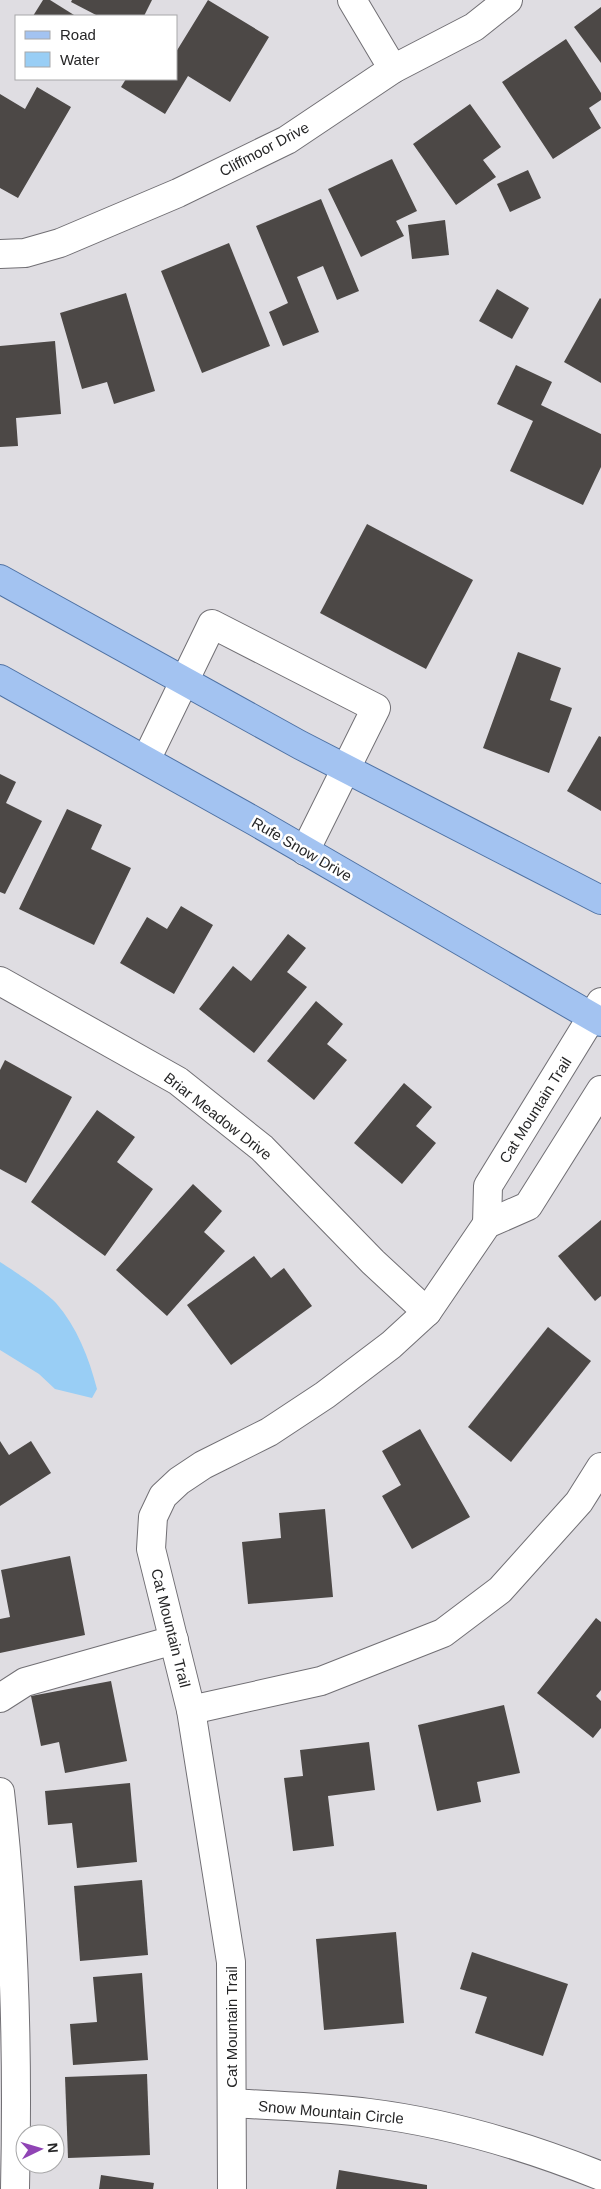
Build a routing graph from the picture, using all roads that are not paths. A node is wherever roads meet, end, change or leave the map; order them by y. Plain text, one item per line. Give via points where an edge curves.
1 (352, 0) edge
2 (508, 0) edge
3 (393, 69) junction
4 (0, 254) edge
5 (0, 579) edge
6 (0, 679) edge
7 (183, 681) junction
8 (146, 760) junction
9 (347, 770) junction
10 (305, 851) junction
11 (601, 900) edge
12 (0, 981) edge
13 (598, 1013) edge
14 (601, 1090) edge
15 (487, 1224) junction
16 (427, 1312) junction
17 (601, 1467) edge
18 (174, 1640) junction
19 (0, 1698) edge
20 (191, 1710) junction
21 (0, 1792) edge
22 (232, 2103) junction
23 (601, 2176) edge
24 (15, 2189) edge
25 (232, 2189) edge

1 - 3 street
2 - 3 street, Cliffmoor Drive via 474,27
3 - 4 street, Cliffmoor Drive via 287,140 178,193 60,243 25,253
5 - 7 main road
6 - 8 main road, Rufe Snow Drive
7 - 8 street
7 - 9 main road
7 - 9 street via 212,624 376,708
8 - 10 main road, Rufe Snow Drive
9 - 10 street
9 - 11 main road
10 - 13 main road, Rufe Snow Drive
12 - 16 street, Briar Meadow Drive via 178,1080 262,1148 373,1262
13 - 15 street, Cat Mountain Trail via 488,1186
14 - 15 street via 528,1206
15 - 16 street, Cat Mountain Trail
16 - 18 street, Cat Mountain Trail via 392,1345 325,1395 269,1432 204,1465 163,1496 153,1517 151,1549
17 - 20 street via 578,1502 500,1590 443,1633 321,1681
18 - 19 street via 25,1682
18 - 20 street, Cat Mountain Trail
20 - 22 street, Cat Mountain Trail via 231,1962
21 - 24 street via 7,1851 17,2092
22 - 23 street, Snow Mountain Circle via 369,2113 438,2124 508,2141
22 - 25 street, Cat Mountain Trail

